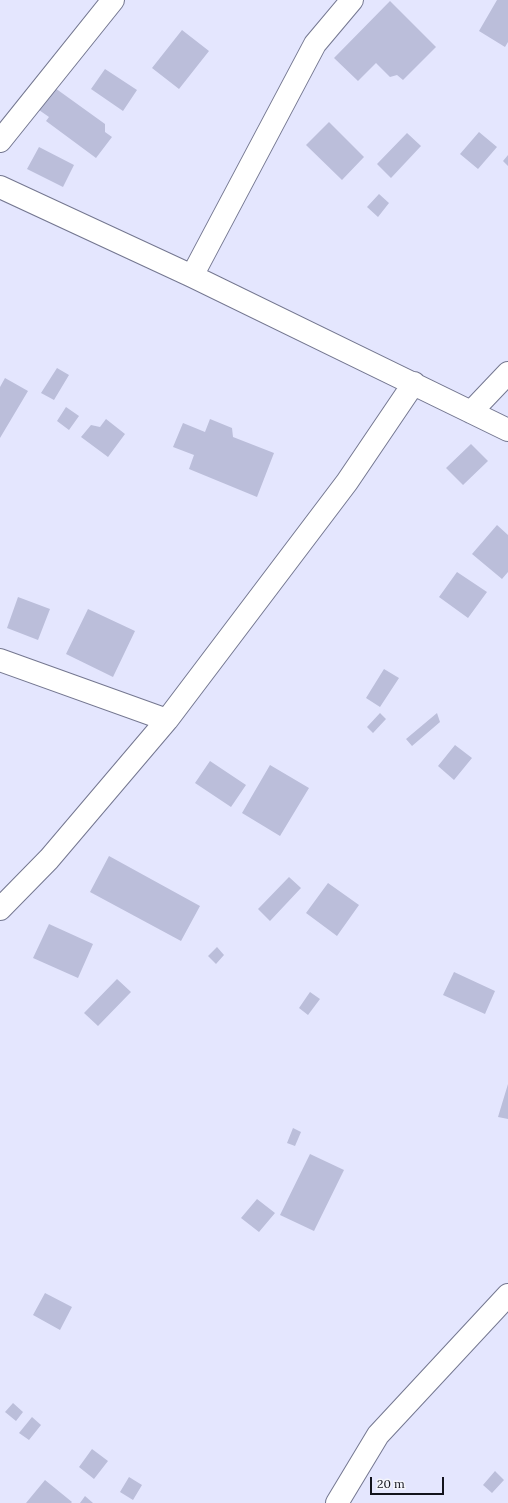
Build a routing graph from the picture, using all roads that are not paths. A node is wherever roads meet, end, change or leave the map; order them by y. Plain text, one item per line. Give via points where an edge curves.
1 (113, 0) edge
2 (352, 0) edge
3 (0, 141) edge
4 (0, 186) edge
5 (192, 276) junction
6 (508, 373) edge
7 (414, 383) junction
8 (471, 412) junction
9 (508, 430) edge
10 (0, 660) edge
11 (167, 720) junction
12 (0, 909) edge
13 (508, 1295) edge
14 (337, 1503) edge

1 - 3 street
2 - 5 street via 315,44
4 - 5 street
5 - 7 street
6 - 8 street
7 - 8 street
7 - 11 street via 347,482
8 - 9 street
10 - 11 street
11 - 12 street via 49,859
13 - 14 street via 378,1435

